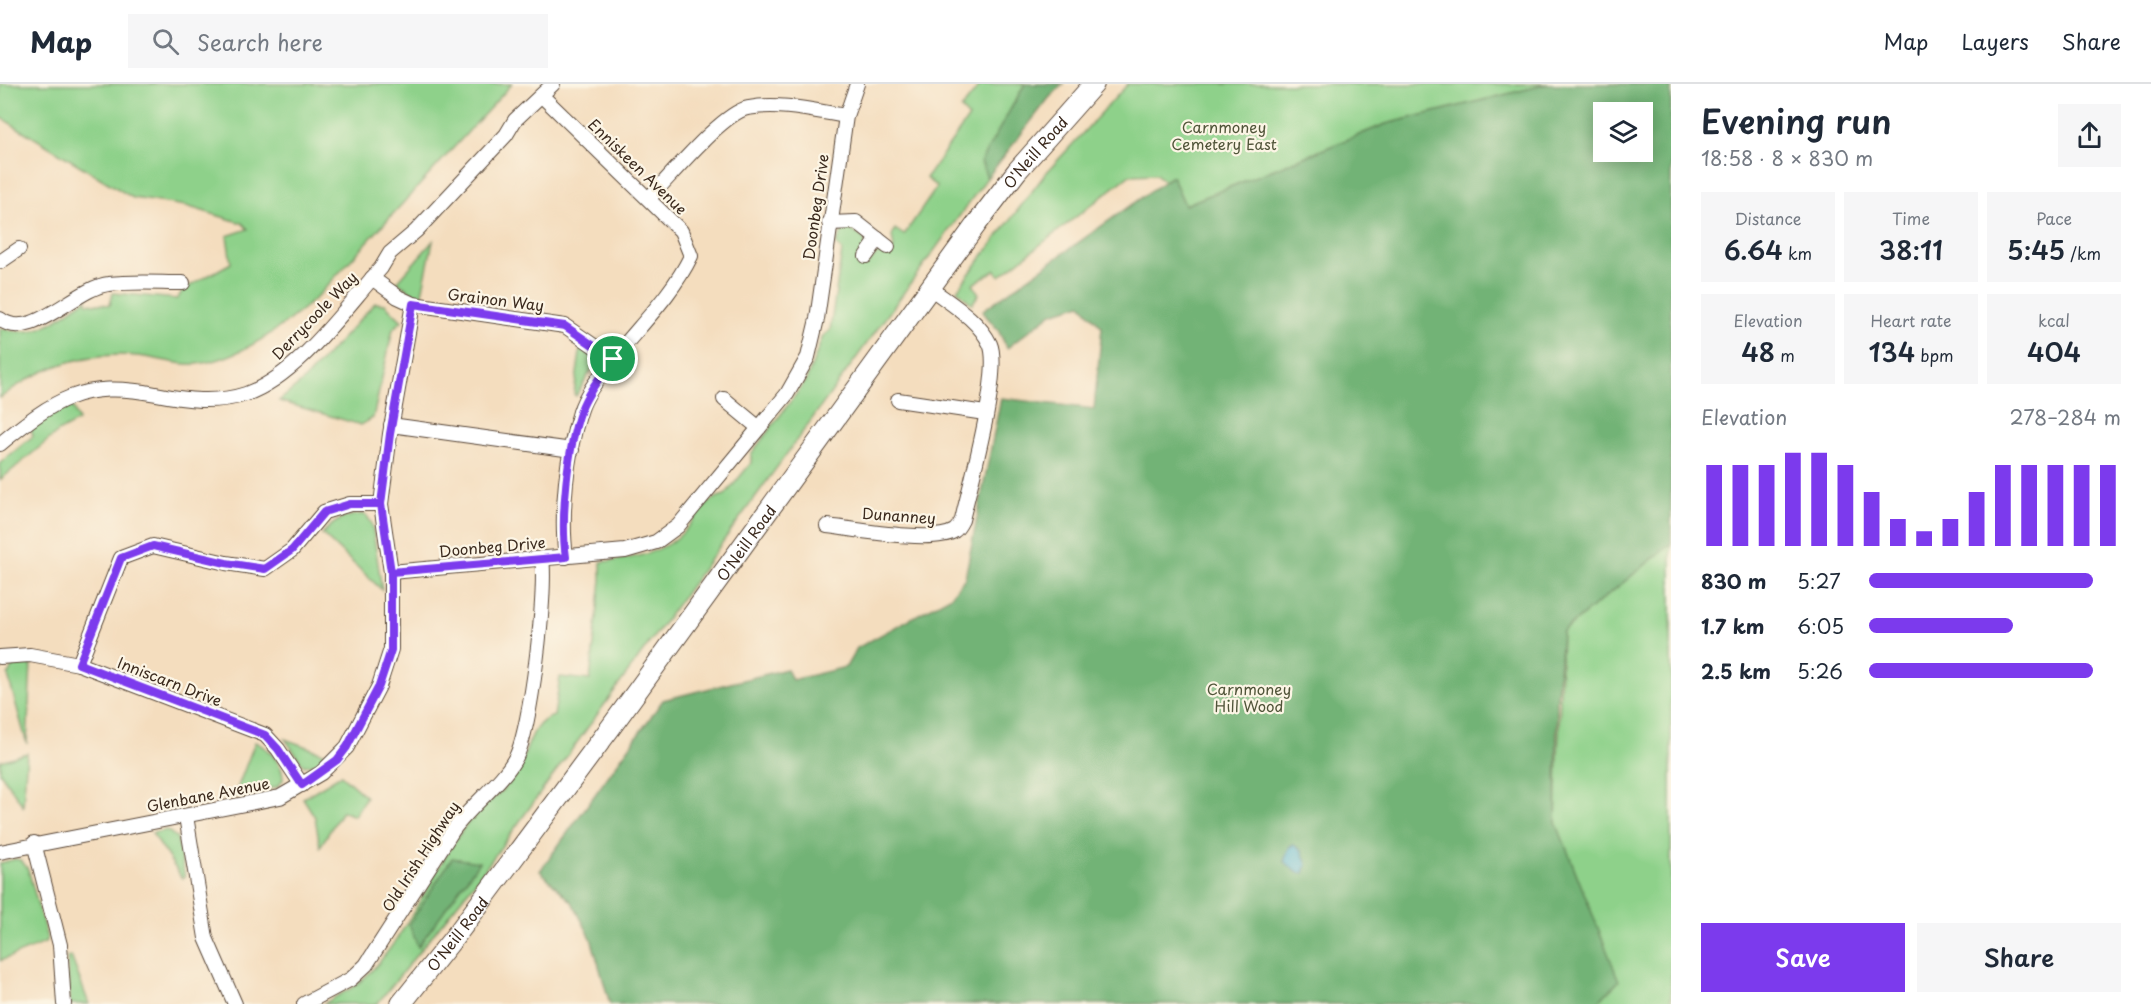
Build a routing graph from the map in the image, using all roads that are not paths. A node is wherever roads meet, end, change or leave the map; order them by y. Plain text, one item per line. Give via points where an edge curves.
1 (553, 84) edge
2 (857, 84) edge
3 (1094, 84) edge
4 (542, 96) junction
5 (846, 116) junction
6 (649, 198) junction
7 (829, 223) junction
8 (19, 249) dead end
9 (866, 256) dead end
10 (0, 262) edge
11 (372, 278) junction
12 (183, 283) dead end
13 (930, 288) junction
14 (413, 304) junction
15 (0, 319) edge
16 (613, 359) junction
17 (724, 399) dead end
18 (898, 400) dead end
19 (985, 413) junction
20 (391, 425) junction
21 (759, 428) junction
22 (0, 444) edge
23 (572, 450) junction
24 (381, 504) junction
25 (827, 526) dead end
26 (566, 557) junction
27 (542, 558) junction
28 (391, 572) junction
29 (0, 657) edge
30 (79, 664) junction
31 (302, 785) junction
32 (186, 816) junction
33 (34, 843) junction
34 (0, 852) edge
35 (64, 1004) edge
36 (235, 1004) edge
37 (304, 1004) edge
38 (400, 1004) edge

1 - 4 street, Derrycoole Way
2 - 5 street, Doonbeg Drive
3 - 13 main road, O'Neill Road via 1017,171
4 - 6 street, Enniskeen Avenue
4 - 11 street, Derrycoole Way via 514,120 506,135 396,246
5 - 6 street via 774,106 746,108 726,120
5 - 7 street, Doonbeg Drive
6 - 16 street, Enniskeen Avenue via 681,231 691,256 679,280
7 - 9 street via 856,222 883,243
7 - 21 street, Doonbeg Drive via 817,319 808,357 787,394
8 - 10 street
11 - 14 street, Grainon Way
11 - 22 street, Derrycoole Way via 300,358 282,374 248,393 207,400 133,390 80,393 44,408
12 - 15 street via 107,284 73,299 37,322 21,325
13 - 19 street, Dunanney via 974,322 991,346 994,360
13 - 38 main road, O'Neill Road via 566,789
14 - 16 street, Grainon Way via 565,326
14 - 20 street, Glenbane Avenue
16 - 23 street, Enniskeen Avenue via 580,411
17 - 21 street
18 - 19 street
19 - 25 street, Dunanney via 962,520 955,531 916,536
20 - 23 street
20 - 24 street, Glenbane Avenue
21 - 26 street, Doonbeg Drive via 667,536 634,550
23 - 26 street, Enniskeen Avenue via 564,515
24 - 28 street, Glenbane Avenue
24 - 30 street via 350,504 324,512 292,550 265,569 153,546 121,558
26 - 27 street, Doonbeg Drive
27 - 28 street, Doonbeg Drive
27 - 37 street, Old Irish Highway via 543,588 531,701 516,757 453,830 366,965 351,979
28 - 31 street, Glenbane Avenue via 391,650 379,686 337,760
29 - 30 street, Inniscarn Drive via 30,656
30 - 31 street, Inniscarn Drive via 265,735
31 - 32 street, Glenbane Avenue via 280,797
32 - 33 street, Glenbane Avenue
32 - 36 street via 206,938
33 - 34 street, Glenbane Avenue
33 - 35 street via 60,945

